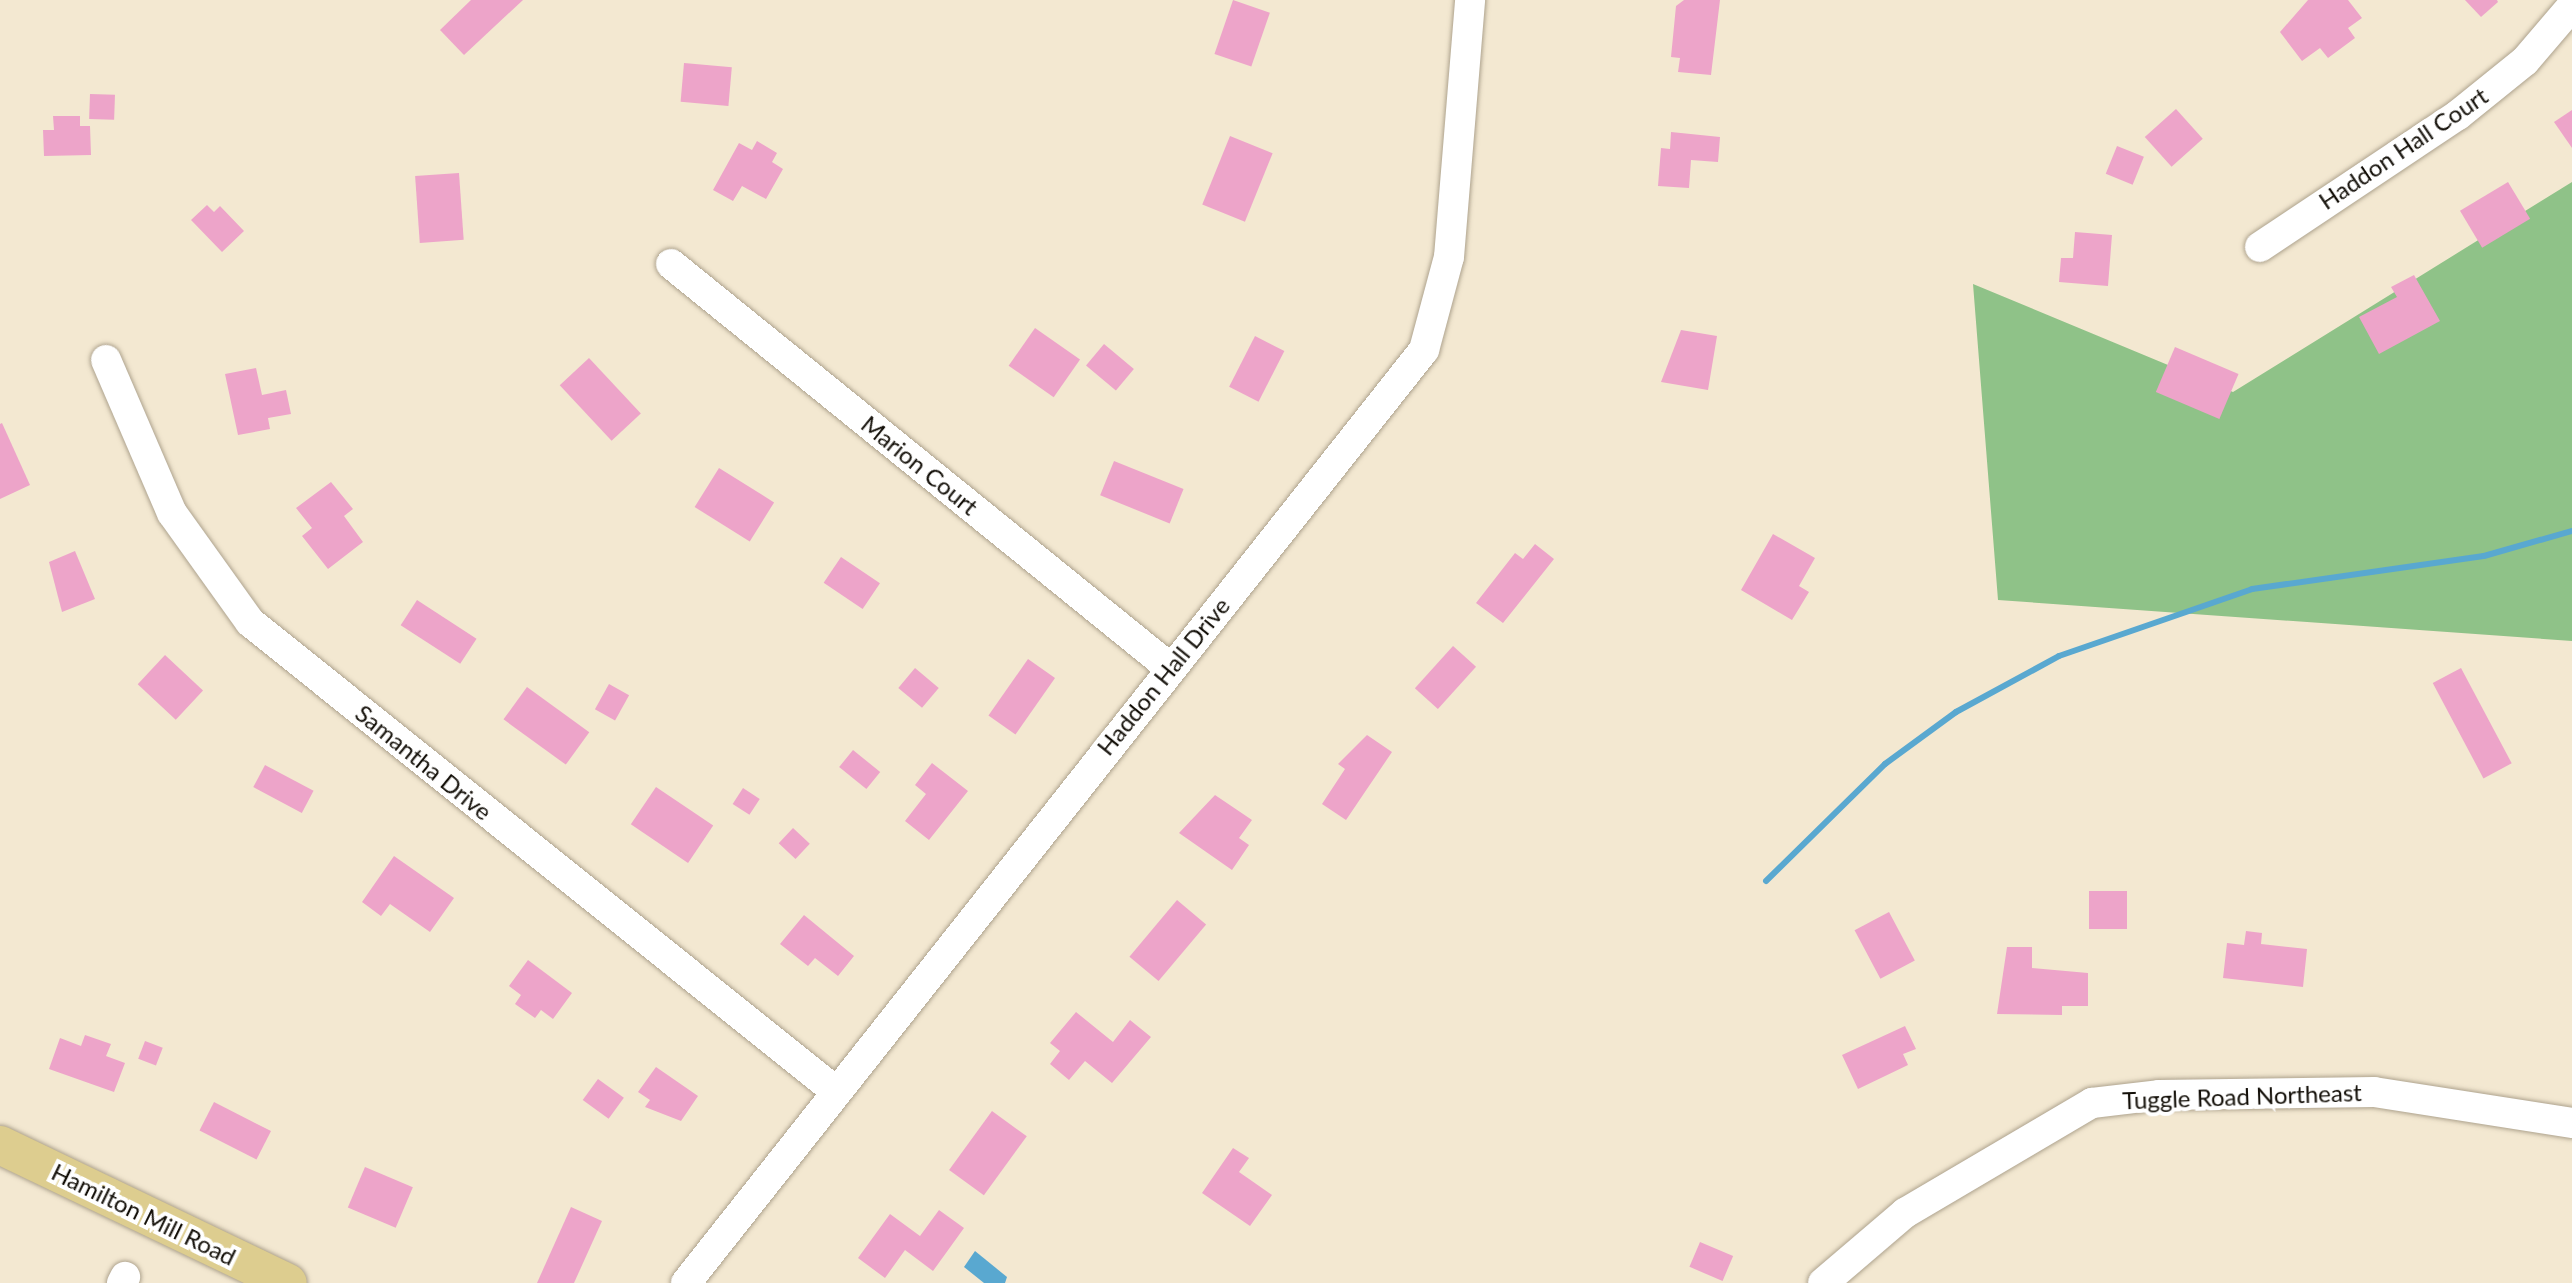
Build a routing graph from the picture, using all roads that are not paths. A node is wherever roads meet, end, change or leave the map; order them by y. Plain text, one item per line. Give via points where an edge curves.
1 (1470, 0) edge
2 (2572, 6) edge
3 (2260, 247) dead end
4 (671, 264) dead end
5 (106, 360) dead end
6 (1169, 667) junction
7 (833, 1089) junction
8 (2572, 1123) edge
9 (0, 1145) edge
10 (288, 1283) edge
11 (686, 1283) edge
12 (1823, 1283) edge

1 - 6 street, Haddon Hall Drive via 1449,257 1424,350 1397,393
2 - 3 street, Haddon Hall Court via 2525,61 2458,115
4 - 6 street, Marion Court
5 - 7 street, Samantha Drive via 172,513 250,622
6 - 7 street, Haddon Hall Drive
7 - 11 street, Haddon Hall Drive
8 - 12 street, Tuggle Road Northeast via 2374,1092 2159,1095 2092,1103 1905,1213
9 - 10 main road, Hamilton Mill Road

